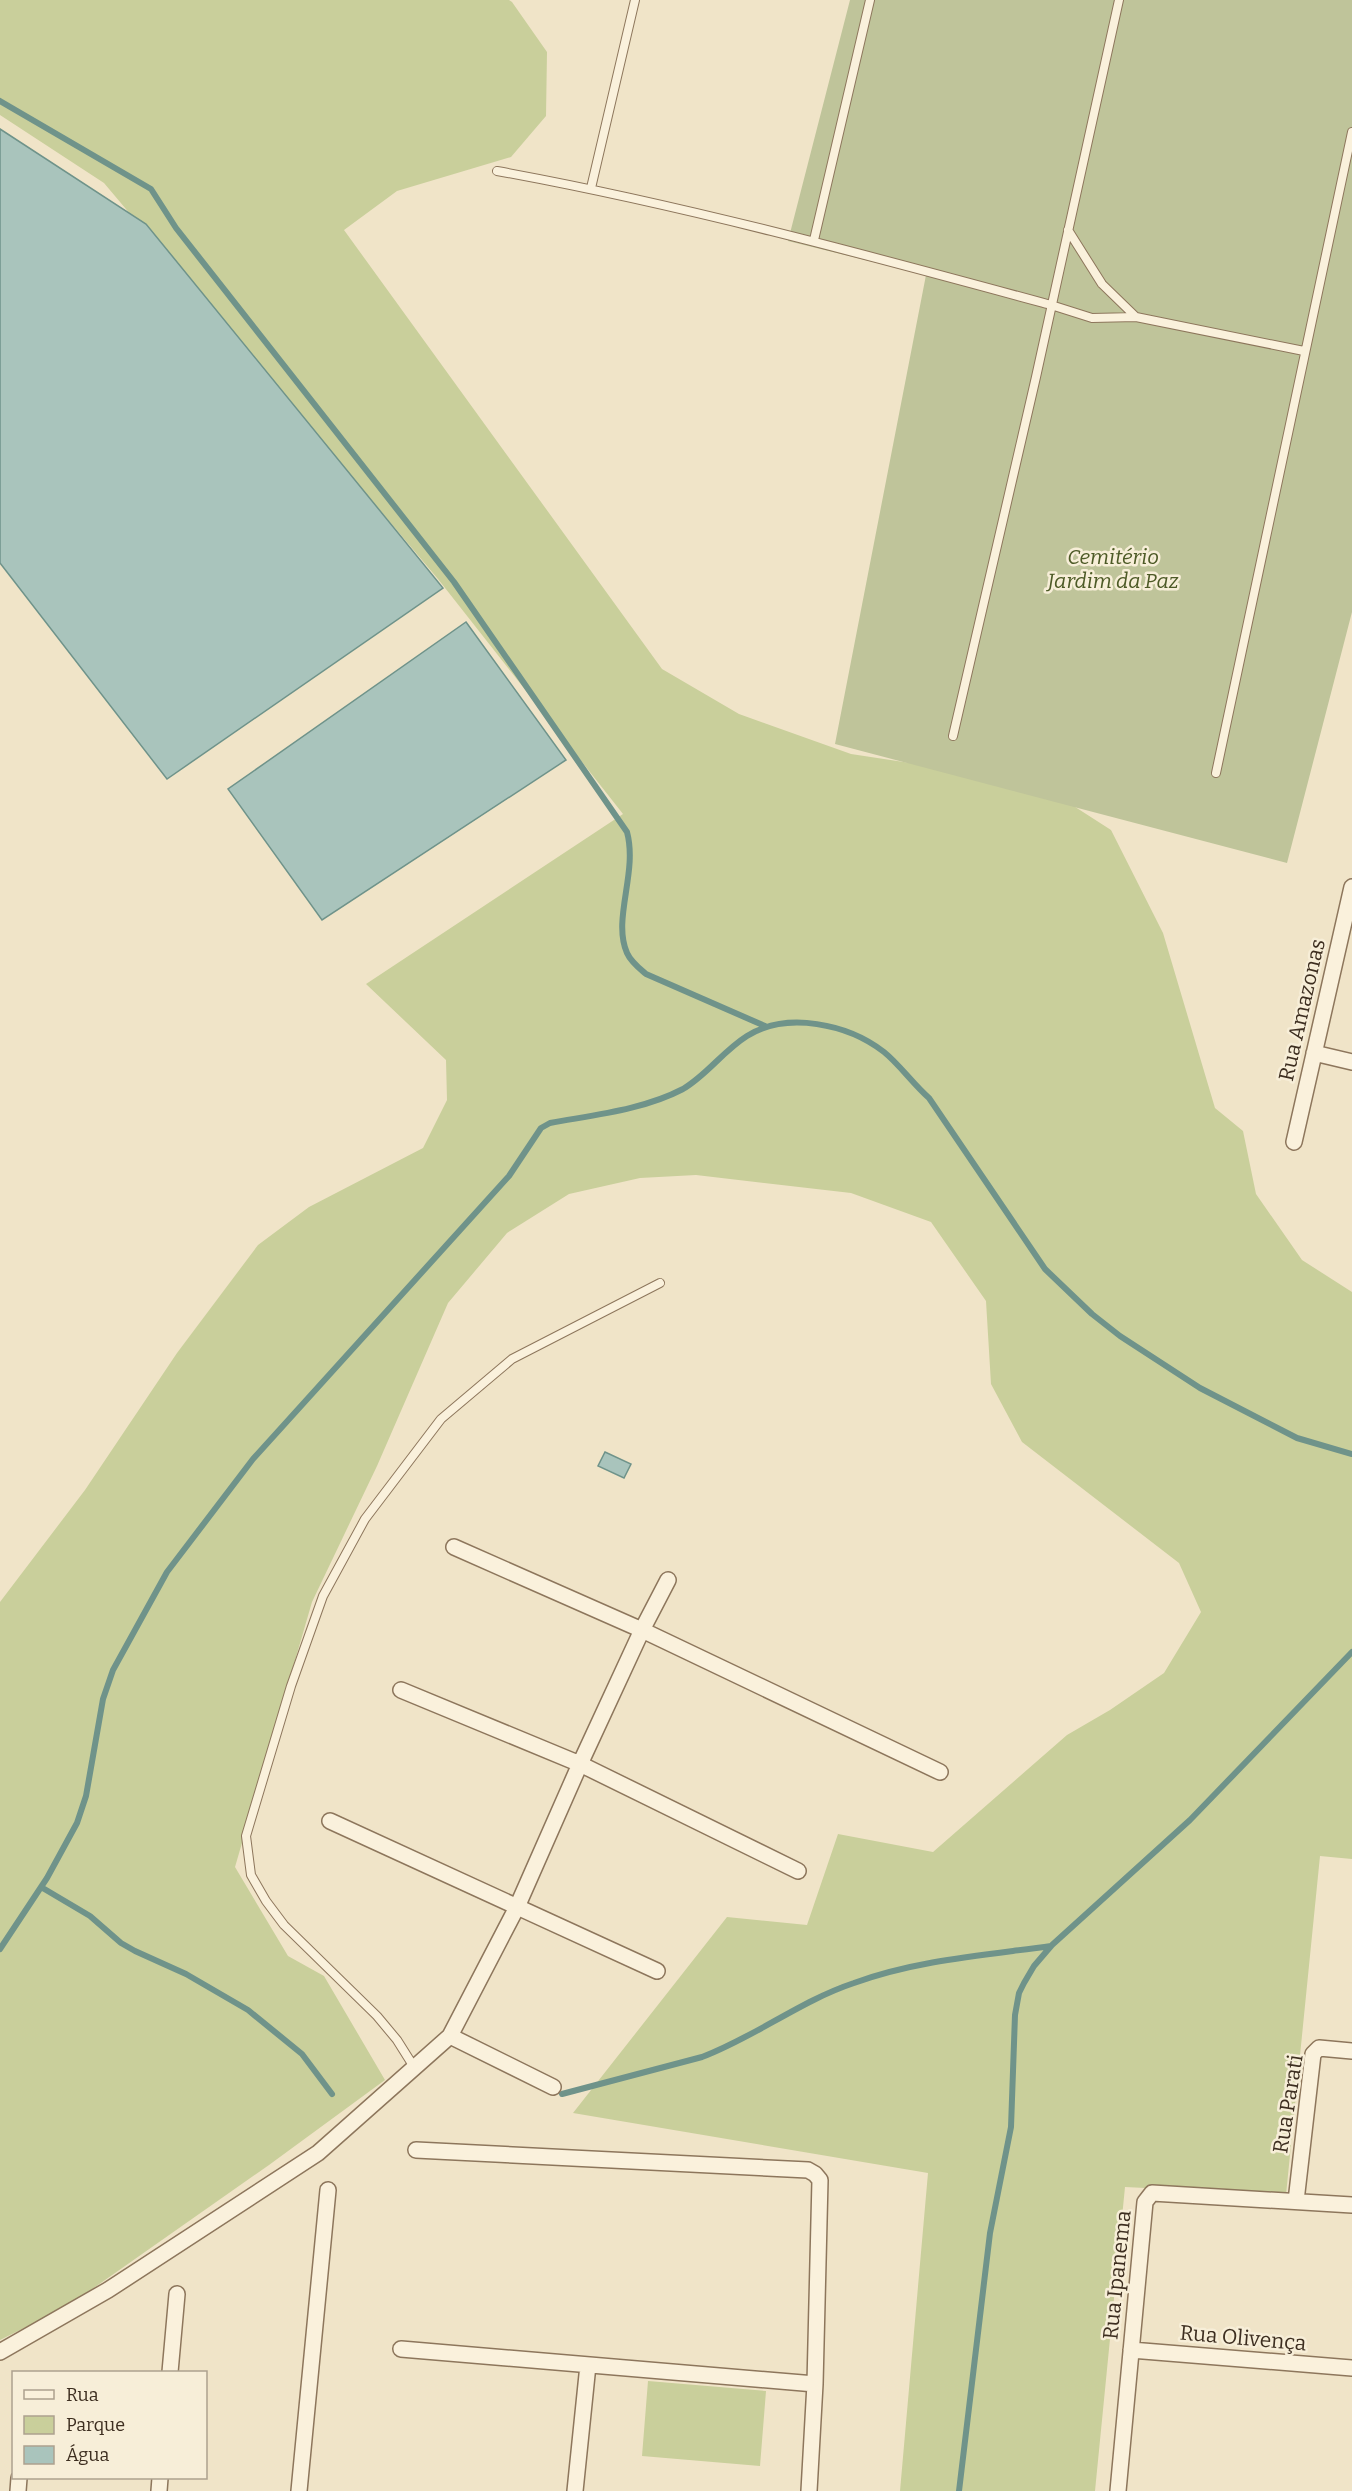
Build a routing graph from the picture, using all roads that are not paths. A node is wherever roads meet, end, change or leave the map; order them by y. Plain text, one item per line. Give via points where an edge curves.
1 (635, 0) edge
2 (870, 0) edge
3 (1119, 0) edge
4 (1352, 132) edge
5 (497, 171) dead end
6 (591, 188) junction
7 (1068, 230) junction
8 (814, 240) junction
9 (1051, 305) junction
10 (1136, 317) junction
11 (1304, 351) junction
12 (954, 736) dead end
13 (1216, 772) dead end
14 (1352, 887) edge
15 (1314, 1053) junction
16 (1352, 1062) edge
17 (1294, 1142) dead end
18 (660, 1283) dead end
19 (454, 1547) dead end
20 (668, 1580) dead end
21 (642, 1630) junction
22 (401, 1690) dead end
23 (580, 1764) junction
24 (940, 1772) dead end
25 (330, 1821) dead end
26 (798, 1871) dead end
27 (517, 1906) junction
28 (657, 1971) dead end
29 (450, 2036) junction
30 (1352, 2051) edge
31 (415, 2068) junction
32 (553, 2087) dead end
33 (416, 2150) dead end
34 (328, 2190) dead end
35 (1296, 2201) junction
36 (1352, 2205) edge
37 (177, 2294) dead end
38 (401, 2349) dead end
39 (1131, 2350) junction
40 (0, 2352) edge
41 (588, 2365) junction
42 (1352, 2368) edge
43 (170, 2371) edge
44 (815, 2384) junction
45 (298, 2491) edge
46 (575, 2491) edge
47 (809, 2491) edge
48 (1118, 2491) edge

1 - 6 lane
2 - 8 lane
3 - 7 lane
4 - 11 lane
5 - 6 lane
6 - 8 lane
7 - 9 lane
7 - 10 lane via 1097,277
8 - 9 lane
9 - 10 lane via 1092,318
9 - 12 lane
10 - 11 lane
11 - 13 lane
14 - 15 street, Rua Amazonas
15 - 16 street
15 - 17 street, Rua Amazonas
18 - 31 lane via 512,1359 441,1419 365,1519 323,1596 291,1686 246,1836 251,1875 284,1925 377,2016
19 - 21 street
20 - 21 street
21 - 23 street
21 - 24 street
22 - 23 street
23 - 26 street
23 - 27 street
25 - 27 street
27 - 28 street
27 - 29 street
29 - 31 street
29 - 32 street
30 - 35 street, Rua Parati via 1319,2048 1313,2054
31 - 40 street via 318,2153 108,2290
33 - 44 street via 808,2170 815,2174 820,2180
34 - 45 street
35 - 36 street, Rua Ipanema
35 - 39 street, Rua Ipanema via 1152,2193 1148,2196
37 - 43 street
38 - 41 street
39 - 42 street, Rua Olivença
39 - 48 street, Rua Ipanema
41 - 44 street
41 - 46 street
44 - 47 street

